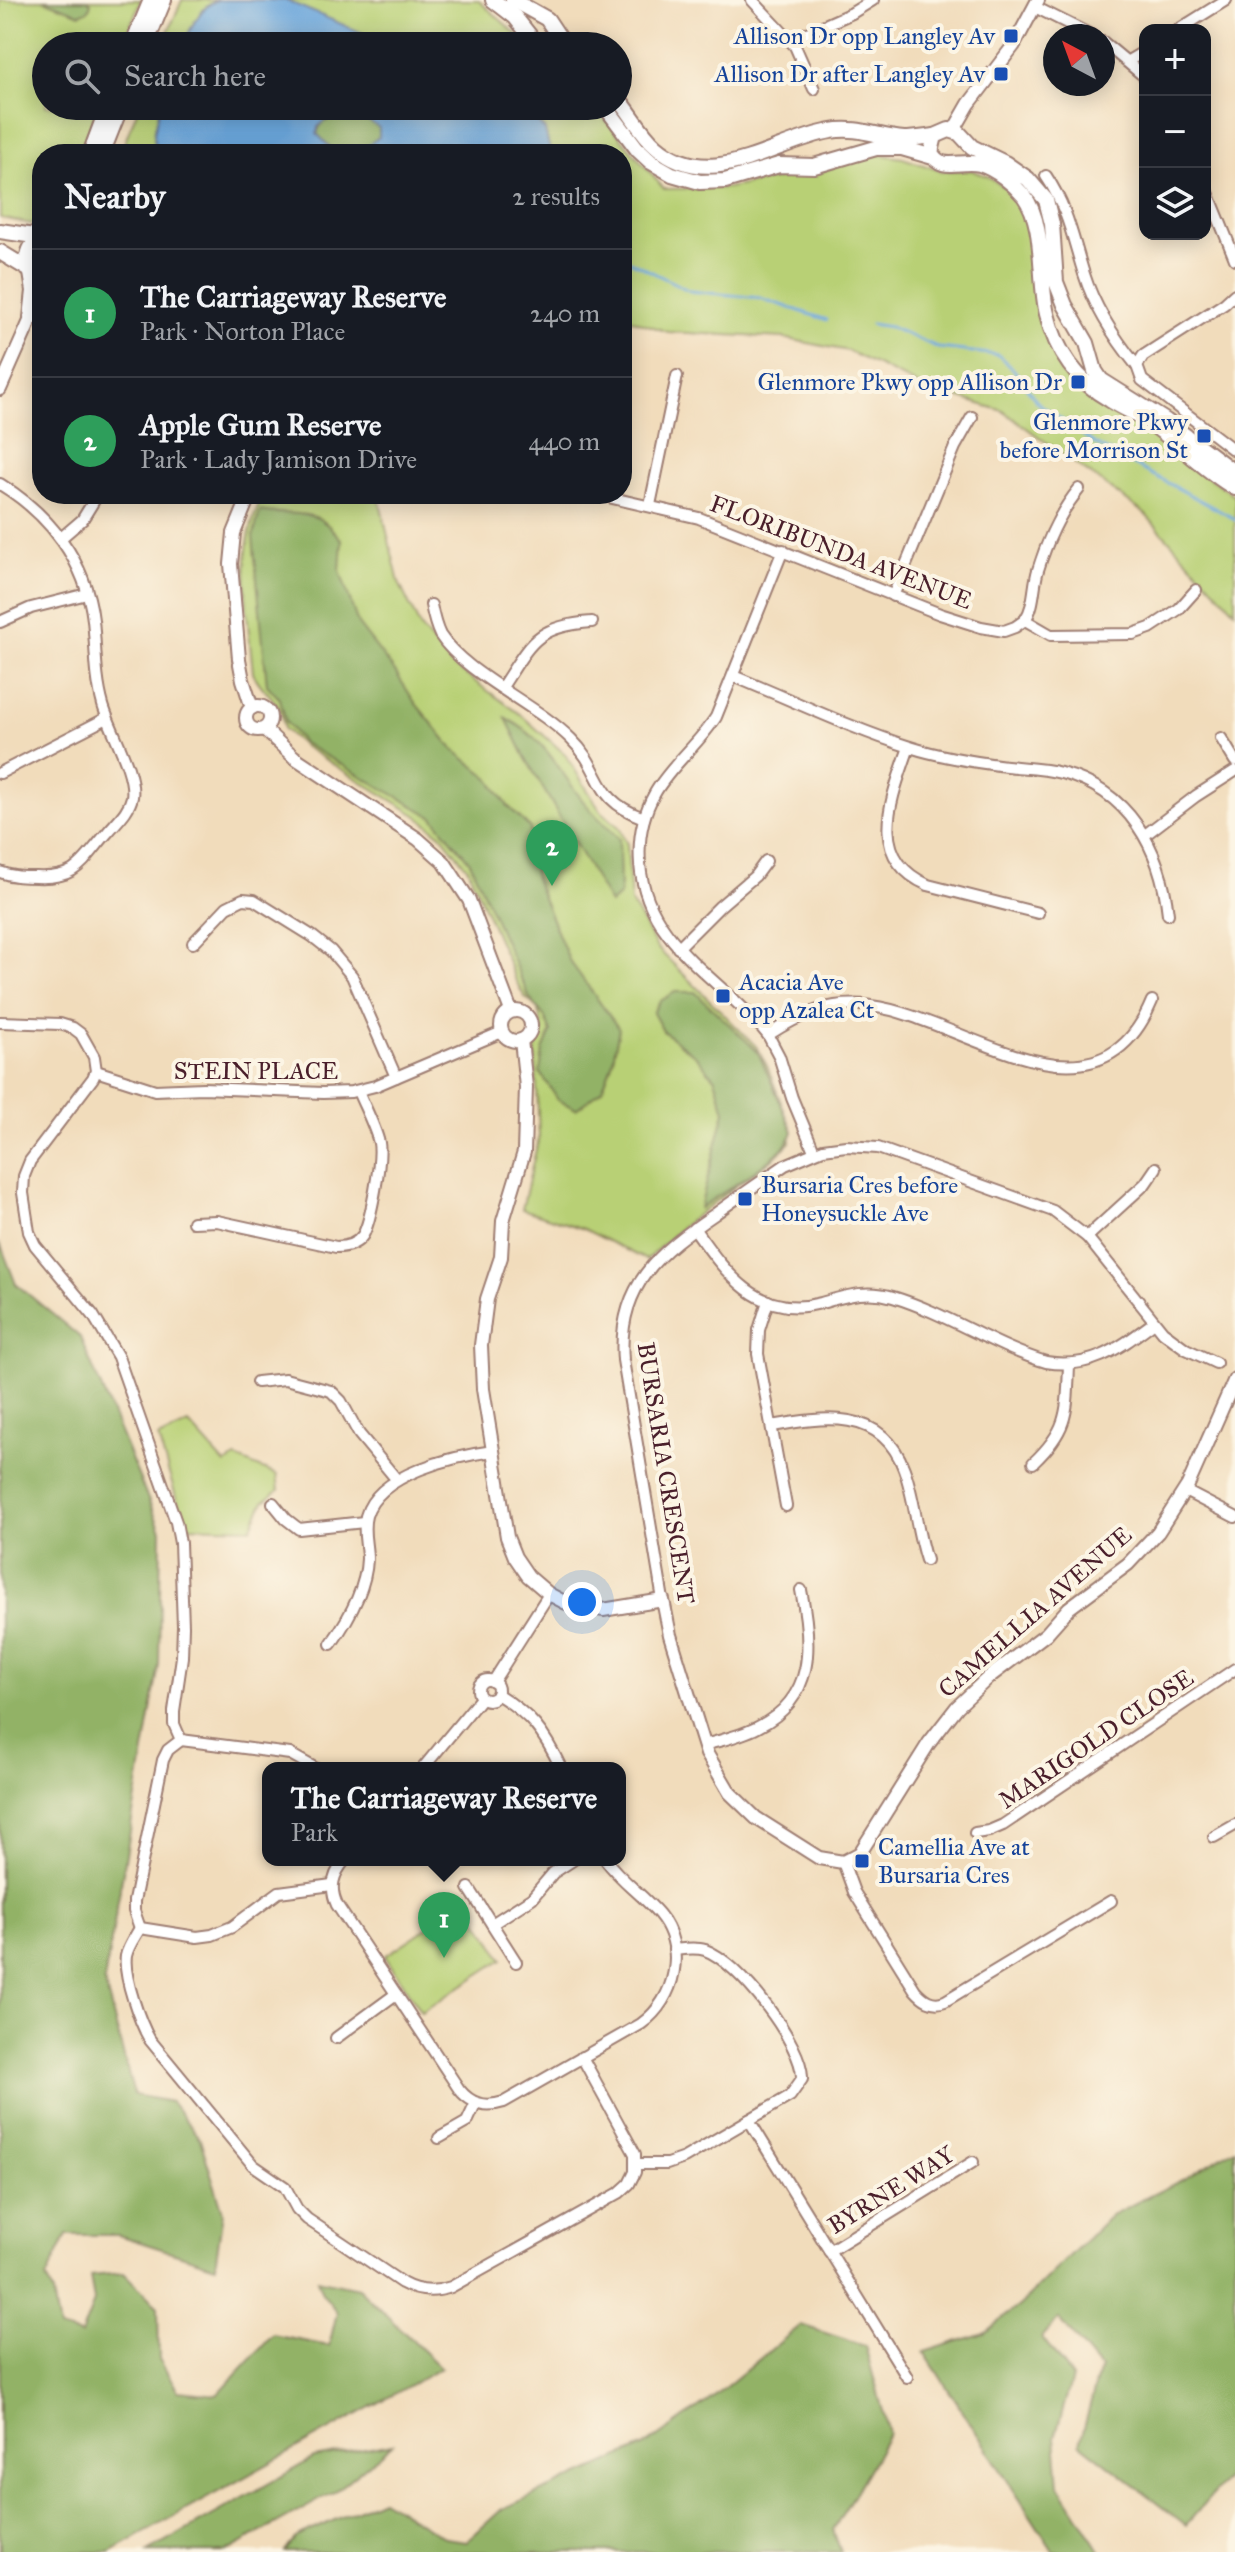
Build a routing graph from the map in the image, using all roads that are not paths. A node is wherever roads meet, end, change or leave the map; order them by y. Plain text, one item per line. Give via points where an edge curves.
1 (151, 0) edge
2 (164, 0) edge
3 (493, 0) edge
4 (513, 0) edge
5 (752, 0) edge
6 (873, 0) edge
7 (1226, 0) edge
8 (1036, 3) edge
9 (1072, 24) edge
10 (1188, 24) edge
11 (138, 32) edge
12 (151, 32) edge
13 (527, 32) edge
14 (556, 32) edge
15 (791, 40) junction
16 (1115, 51) edge
17 (1139, 55) edge
18 (1128, 61) junction
19 (1139, 71) edge
20 (814, 89) dead end
21 (632, 117) edge
22 (103, 120) edge
23 (115, 120) edge
24 (615, 120) edge
25 (954, 130) junction
26 (935, 136) junction
27 (965, 142) junction
28 (94, 144) edge
29 (106, 144) edge
30 (933, 157) junction
31 (957, 163) junction
32 (1046, 176) dead end
33 (1211, 200) edge
34 (0, 231) edge
35 (32, 236) edge
36 (32, 246) edge
37 (0, 252) edge
38 (1235, 259) edge
39 (32, 269) edge
40 (32, 274) edge
41 (1235, 294) edge
42 (32, 301) edge
43 (32, 318) edge
44 (30, 321) junction
45 (1140, 361) junction
46 (677, 376) dead end
47 (0, 389) edge
48 (972, 417) dead end
49 (1235, 451) edge
50 (1235, 473) edge
51 (0, 484) edge
52 (1235, 488) edge
53 (1079, 489) dead end
54 (632, 501) edge
55 (92, 504) edge
56 (246, 504) edge
57 (650, 505) junction
58 (61, 538) junction
59 (783, 550) junction
60 (1196, 590) dead end
61 (87, 594) junction
62 (893, 596) junction
63 (431, 605) dead end
64 (1025, 620) junction
65 (0, 622) edge
66 (592, 622) dead end
67 (733, 676) junction
68 (502, 687) junction
69 (107, 718) junction
70 (1221, 738) dead end
71 (909, 747) junction
72 (1235, 761) edge
73 (1235, 771) edge
74 (0, 773) edge
75 (644, 818) junction
76 (1145, 835) junction
77 (766, 861) dead end
78 (0, 872) edge
79 (1038, 913) dead end
80 (1168, 914) dead end
81 (193, 943) dead end
82 (678, 948) junction
83 (1152, 1001) dead end
84 (511, 1011) junction
85 (0, 1022) edge
86 (502, 1032) junction
87 (768, 1035) junction
88 (521, 1040) junction
89 (96, 1071) junction
90 (396, 1077) junction
91 (358, 1091) junction
92 (814, 1151) junction
93 (1156, 1168) dead end
94 (193, 1222) dead end
95 (694, 1228) junction
96 (1087, 1237) junction
97 (768, 1301) junction
98 (1153, 1323) junction
99 (1216, 1363) dead end
100 (1069, 1365) junction
101 (1235, 1379) edge
102 (257, 1382) dead end
103 (772, 1426) junction
104 (493, 1451) junction
105 (1033, 1463) dead end
106 (397, 1480) junction
107 (1185, 1491) junction
108 (273, 1503) dead end
109 (786, 1506) dead end
110 (1235, 1517) edge
111 (364, 1522) junction
112 (926, 1560) dead end
113 (801, 1590) dead end
114 (549, 1594) junction
115 (663, 1600) junction
116 (331, 1644) dead end
117 (1235, 1669) edge
118 (493, 1682) junction
119 (497, 1694) junction
120 (481, 1698) junction
121 (181, 1740) junction
122 (704, 1745) junction
123 (304, 1762) edge
124 (428, 1762) edge
125 (558, 1762) edge
126 (1235, 1825) edge
127 (975, 1833) dead end
128 (1214, 1837) dead end
129 (843, 1862) junction
130 (340, 1866) edge
131 (564, 1866) edge
132 (611, 1866) edge
133 (332, 1885) junction
134 (469, 1888) dead end
135 (1111, 1901) dead end
136 (492, 1924) junction
137 (140, 1928) junction
138 (674, 1950) junction
139 (516, 1962) dead end
140 (396, 1994) junction
141 (336, 2038) dead end
142 (582, 2057) junction
143 (476, 2103) junction
144 (749, 2120) junction
145 (439, 2138) dead end
146 (973, 2162) dead end
147 (636, 2164) junction
148 (829, 2251) junction
149 (907, 2377) dead end

1 - 11 main road
2 - 12 main road
3 - 13 main road
4 - 14 main road via 547,19
5 - 15 street
6 - 15 street
7 - 10 street
8 - 9 street
8 - 25 street via 1014,45
15 - 20 street
16 - 18 street
17 - 18 street
18 - 19 street
21 - 26 main road via 662,151 704,167 732,164 843,129 906,139
22 - 28 main road
23 - 29 main road
24 - 30 main road via 651,162 700,182 725,181 779,165 814,166 876,148 902,148
25 - 26 main road
25 - 27 main road
26 - 30 main road
27 - 31 main road via 965,154
27 - 50 main road via 1028,179 1046,200 1056,282 1101,380
30 - 31 main road via 944,165
31 - 52 main road via 981,165 1001,176 1033,211 1047,315 1073,369 1096,391 1153,424
32 - 45 street via 1067,211 1093,296
33 - 38 street
34 - 35 main road
36 - 39 main road via 27,254
37 - 40 main road
41 - 45 street
42 - 44 street
43 - 44 street
44 - 47 street
45 - 49 street via 1142,380
46 - 57 street
48 - 62 street
51 - 58 street via 31,505
53 - 64 street via 1062,512 1043,557
54 - 57 street, FLORIBUNDA AVENUE
55 - 58 street
56 - 84 street via 234,533 231,564 239,659 252,708 248,725 264,729 294,757 418,839 451,870 469,900
57 - 59 street, FLORIBUNDA AVENUE
58 - 61 street
59 - 62 street, FLORIBUNDA AVENUE
59 - 67 street
60 - 64 street via 1179,609 1133,634 1051,635
61 - 65 street
61 - 69 street
62 - 64 street, FLORIBUNDA AVENUE via 990,629 1010,629
63 - 68 street via 447,644
66 - 68 street via 543,633
67 - 71 street
67 - 75 street via 716,717 664,779
68 - 75 street via 575,742 614,804
69 - 74 street
69 - 78 street via 132,785 126,810 69,874 18,877
70 - 72 street
71 - 76 street via 1068,775 1114,801
71 - 79 street via 887,816 888,839 901,864 928,885
73 - 76 street
75 - 82 street via 639,857 643,886 659,923
76 - 80 street via 1162,874
77 - 82 street
81 - 90 street via 243,895 306,931 339,959 361,992
82 - 87 street
83 - 87 street via 1136,1031 1119,1046 1094,1060 1066,1066 1033,1061 870,1005 817,1009
84 - 86 street via 501,1022
84 - 88 street via 531,1020 529,1034
85 - 89 street via 71,1026 93,1053
86 - 88 street via 508,1039
86 - 90 street, STEIN PLACE
87 - 92 street
88 - 104 street via 527,1102 524,1152 503,1221 501,1257 482,1330 483,1389
89 - 91 street, STEIN PLACE via 155,1090
89 - 121 street via 33,1156 23,1193 33,1241 93,1315 118,1357 176,1522 183,1626 174,1724
90 - 91 street, STEIN PLACE
91 - 94 street via 378,1140 380,1160 366,1229 356,1248 217,1221
92 - 95 street, BURSARIA CRESCENT
92 - 96 street, BURSARIA CRESCENT via 857,1146 889,1151 1046,1208
93 - 96 street
95 - 97 street via 731,1277
95 - 115 street, BURSARIA CRESCENT via 648,1269 635,1289 623,1327 623,1360
96 - 98 street, BURSARIA CRESCENT
97 - 100 street via 803,1306 853,1294 889,1296 1033,1358
97 - 103 street via 758,1354
98 - 99 street, BURSARIA CRESCENT via 1186,1349
98 - 100 street via 1107,1355
100 - 105 street via 1064,1421 1053,1444
101 - 107 street, CAMELLIA AVENUE
102 - 106 street via 285,1379 331,1391
103 - 109 street
103 - 112 street via 838,1418 881,1436 905,1470
104 - 106 street via 457,1456
104 - 114 street via 510,1544 523,1569
106 - 111 street via 373,1501
107 - 110 street
107 - 129 street, CAMELLIA AVENUE via 1134,1559 1069,1608 1046,1634 957,1707 863,1850
108 - 111 street via 299,1529
111 - 116 street via 365,1576
113 - 122 street via 810,1646 795,1692 763,1725
114 - 115 street via 575,1606 603,1610
114 - 118 street
115 - 122 street, BURSARIA CRESCENT
117 - 127 street, MARIGOLD CLOSE via 1003,1825
118 - 119 street
118 - 120 street via 481,1683
119 - 120 street via 490,1700
119 - 125 street via 537,1725
120 - 124 street
121 - 123 street via 290,1754
121 - 137 street via 163,1760 134,1901
122 - 129 street, BURSARIA CRESCENT via 719,1778 742,1807 819,1858
126 - 128 street
129 - 135 street via 854,1892 915,1990 935,2003
130 - 133 street
131 - 136 street via 526,1902
132 - 138 street via 660,1915
133 - 137 street via 279,1892 232,1927 212,1935
133 - 140 street via 337,1905
134 - 136 street
136 - 139 street
137 - 147 street via 127,1952 126,1970 150,2040 253,2165 285,2187 307,2219 406,2286 427,2291 451,2287 619,2193 629,2184
138 - 142 street via 673,1979 658,2009
138 - 144 street via 707,1951 738,1973 763,2000 801,2062 802,2079 794,2093
140 - 141 street
140 - 143 street via 459,2089
142 - 143 street via 504,2102
142 - 147 street via 633,2146
143 - 145 street via 467,2122
144 - 147 street via 678,2161
144 - 148 street, BYRNE WAY
146 - 148 street, BYRNE WAY
148 - 149 street, BYRNE WAY

